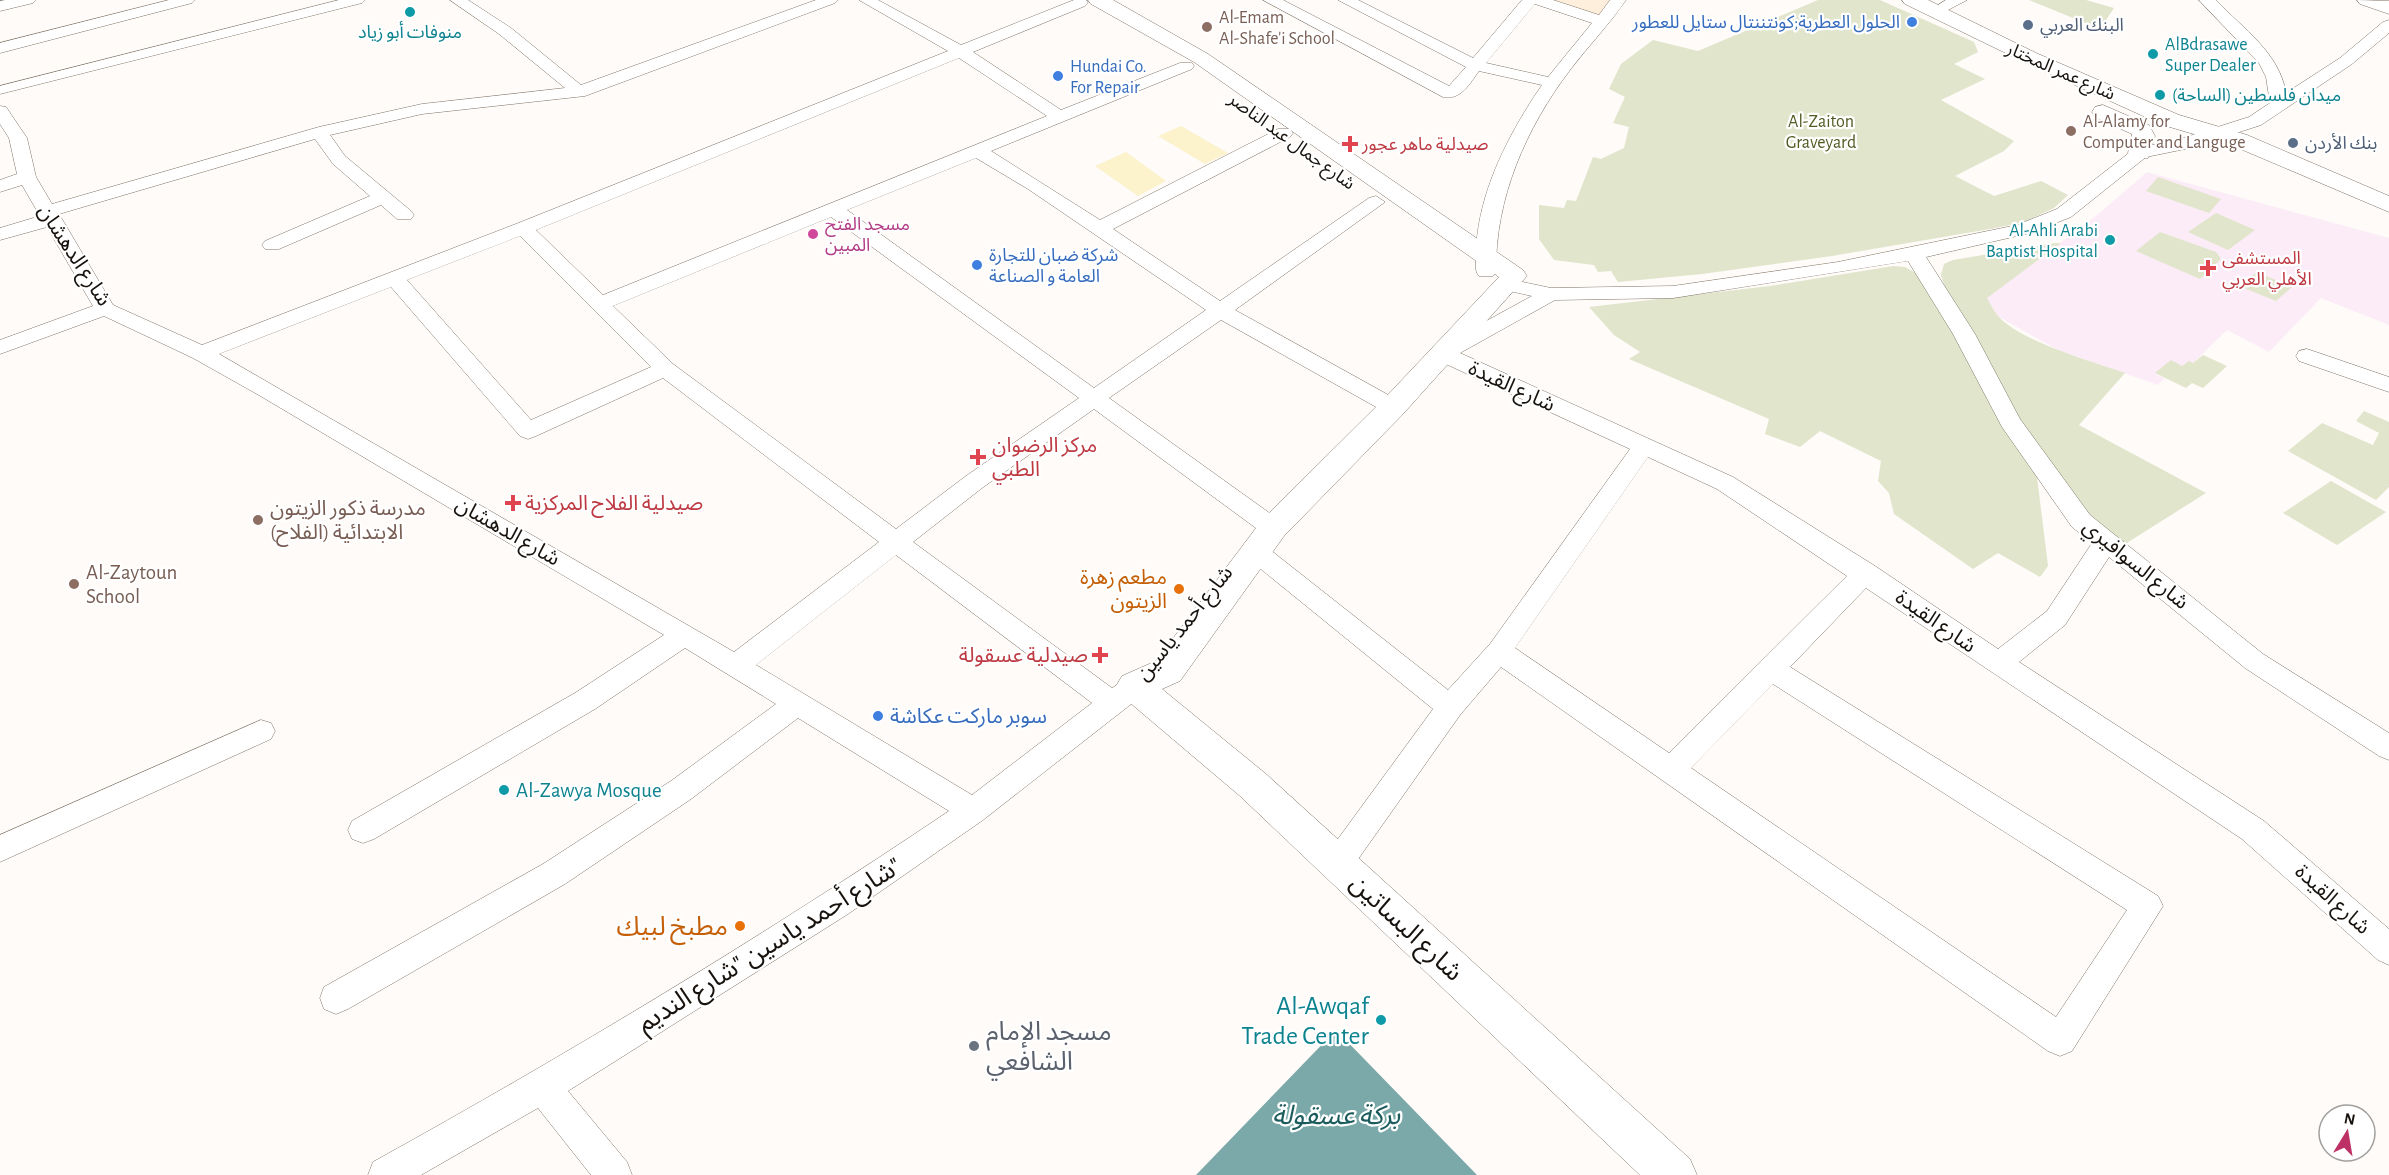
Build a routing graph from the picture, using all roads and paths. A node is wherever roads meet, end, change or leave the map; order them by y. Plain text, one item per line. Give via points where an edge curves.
1 (28, 0) edge
2 (187, 0) edge
3 (357, 0) edge
4 (458, 0) edge
5 (830, 0) edge
6 (867, 0) edge
7 (1270, 0) edge
8 (1346, 0) edge
9 (1530, 0) edge
10 (1538, 0) edge
11 (1618, 0) edge
12 (1912, 0) edge
13 (2208, 0) edge
14 (2367, 0) edge
15 (1084, 1) edge
16 (1943, 2) edge
17 (0, 6) edge
18 (2389, 8) edge
19 (1604, 22) junction
20 (2389, 25) edge
21 (1992, 39) junction
22 (0, 48) edge
23 (960, 51) junction
24 (1475, 65) junction
25 (1186, 66) junction
26 (1553, 83) junction
27 (1, 89) edge
28 (579, 92) junction
29 (2279, 105) junction
30 (0, 111) edge
31 (1061, 118) junction
32 (319, 132) junction
33 (1284, 133) junction
34 (2214, 133) junction
35 (18, 138) junction
36 (0, 143) edge
37 (979, 152) junction
38 (2140, 153) junction
39 (27, 177) junction
40 (0, 186) edge
41 (382, 198) junction
42 (1376, 202) junction
43 (2389, 205) edge
44 (831, 208) junction
45 (49, 216) junction
46 (404, 216) dead end
47 (523, 228) junction
48 (1100, 228) junction
49 (0, 234) edge
50 (272, 245) dead end
51 (1914, 254) junction
52 (1498, 272) junction
53 (395, 279) junction
54 (1673, 292) junction
55 (1551, 294) junction
56 (602, 303) junction
57 (105, 309) junction
58 (1221, 311) junction
59 (0, 347) edge
60 (201, 353) junction
61 (1443, 354) junction
62 (2307, 356) dead end
63 (665, 369) junction
64 (2389, 385) edge
65 (1093, 400) junction
66 (1388, 404) junction
67 (1643, 447) junction
68 (1265, 534) junction
69 (897, 541) junction
70 (2106, 541) junction
71 (1866, 573) junction
72 (685, 635) junction
73 (1499, 651) junction
74 (1998, 664) junction
75 (735, 666) junction
76 (1771, 669) junction
77 (1122, 694) junction
78 (797, 705) junction
79 (1450, 707) junction
80 (261, 731) dead end
81 (2389, 748) edge
82 (1672, 769) junction
83 (974, 811) junction
84 (363, 830) dead end
85 (0, 849) edge
86 (1338, 862) junction
87 (2389, 950) edge
88 (336, 998) dead end
89 (543, 1087) junction
90 (386, 1175) edge
91 (614, 1175) edge
92 (1674, 1175) edge

1 - 17 street
2 - 22 street
3 - 27 street
4 - 28 street via 505,31
5 - 28 street
6 - 23 street
7 - 24 street via 1443,92 1454,91
8 - 24 street
9 - 24 street
10 - 19 street
11 - 19 street
12 - 21 main road, شارع عمر المختار
13 - 29 street via 2264,57 2272,70
14 - 18 main road
15 - 23 street
15 - 25 main road, شارع جمال عبد الناصر
15 - 52 main road, شارع جمال عبد الناصر via 1201,58
16 - 34 main road, شارع عمر المختار via 2184,112
19 - 26 street
20 - 29 street via 2346,61
21 - 34 main road, شارع عمر المختار via 2171,120
21 - 38 main road via 2013,70 2026,78 2140,130 2144,136
23 - 31 street
23 - 47 street
24 - 26 street
25 - 31 street
25 - 33 main road, شارع جمال عبد الناصر
26 - 52 street via 1516,145 1490,216
28 - 32 street via 422,109
29 - 34 street via 2255,121
30 - 35 street, شارع الدهشان
31 - 37 street
32 - 41 street via 339,160
32 - 45 street
33 - 42 main road, شارع جمال عبد الناصر
33 - 48 street
34 - 38 street
34 - 43 main road, شارع عمر المختار via 2239,140
35 - 36 street
35 - 39 street, شارع الدهشان
37 - 44 street
37 - 48 street
38 - 51 street via 2064,213 2023,229
39 - 40 street
39 - 45 street, شارع الدهشان
41 - 46 street
41 - 50 street
42 - 52 main road, شارع جمال عبد الناصر
42 - 58 street
44 - 56 street
44 - 65 street
45 - 49 street
45 - 57 street, شارع الدهشان
47 - 53 street
47 - 56 street
48 - 58 street
51 - 54 street
51 - 70 street, شارع السوافيري via 1964,334 2010,422 2081,521
52 - 54 street via 1553,286
52 - 55 street
52 - 61 main road, شارع أحمد ياسين
52 - 66 main road, شارع أحمد ياسين via 1430,347
53 - 60 street
53 - 63 street via 528,431
54 - 55 street
55 - 61 street
56 - 63 street
57 - 59 street
57 - 60 street, شارع الدهشان
58 - 65 street
58 - 66 street
60 - 72 street, شارع الدهشان
61 - 66 main road, شارع أحمد ياسين
61 - 67 street, شارع القيدة
62 - 64 street
63 - 69 street
65 - 68 street
65 - 69 street
66 - 68 main road, شارع أحمد ياسين
67 - 71 street, شارع القيدة via 1725,483
67 - 73 street
68 - 77 main road, شارع أحمد ياسين via 1168,671
68 - 79 street
69 - 75 street
69 - 77 street
70 - 74 street via 2056,618
70 - 81 street, شارع السوافيري via 2253,661
71 - 74 street, شارع القيدة
71 - 76 street
72 - 75 street, شارع الدهشان
72 - 84 street via 575,707
73 - 79 street
73 - 82 street
74 - 87 street, شارع القيدة via 2253,830
75 - 78 street, شارع الدهشان
76 - 82 street
76 - 82 street via 2147,906 2060,1040
77 - 83 street, شارع أحمد ياسين "شارع النديم"
77 - 86 main road, شارع البساتين via 1253,785
78 - 83 street, شارع الدهشان
78 - 88 street via 681,790 554,874
79 - 86 street
80 - 85 street
83 - 89 street, شارع أحمد ياسين "شارع النديم" via 837,904
86 - 92 main road, شارع البساتين
89 - 90 street, شارع أحمد ياسين "شارع النديم"
89 - 91 street

